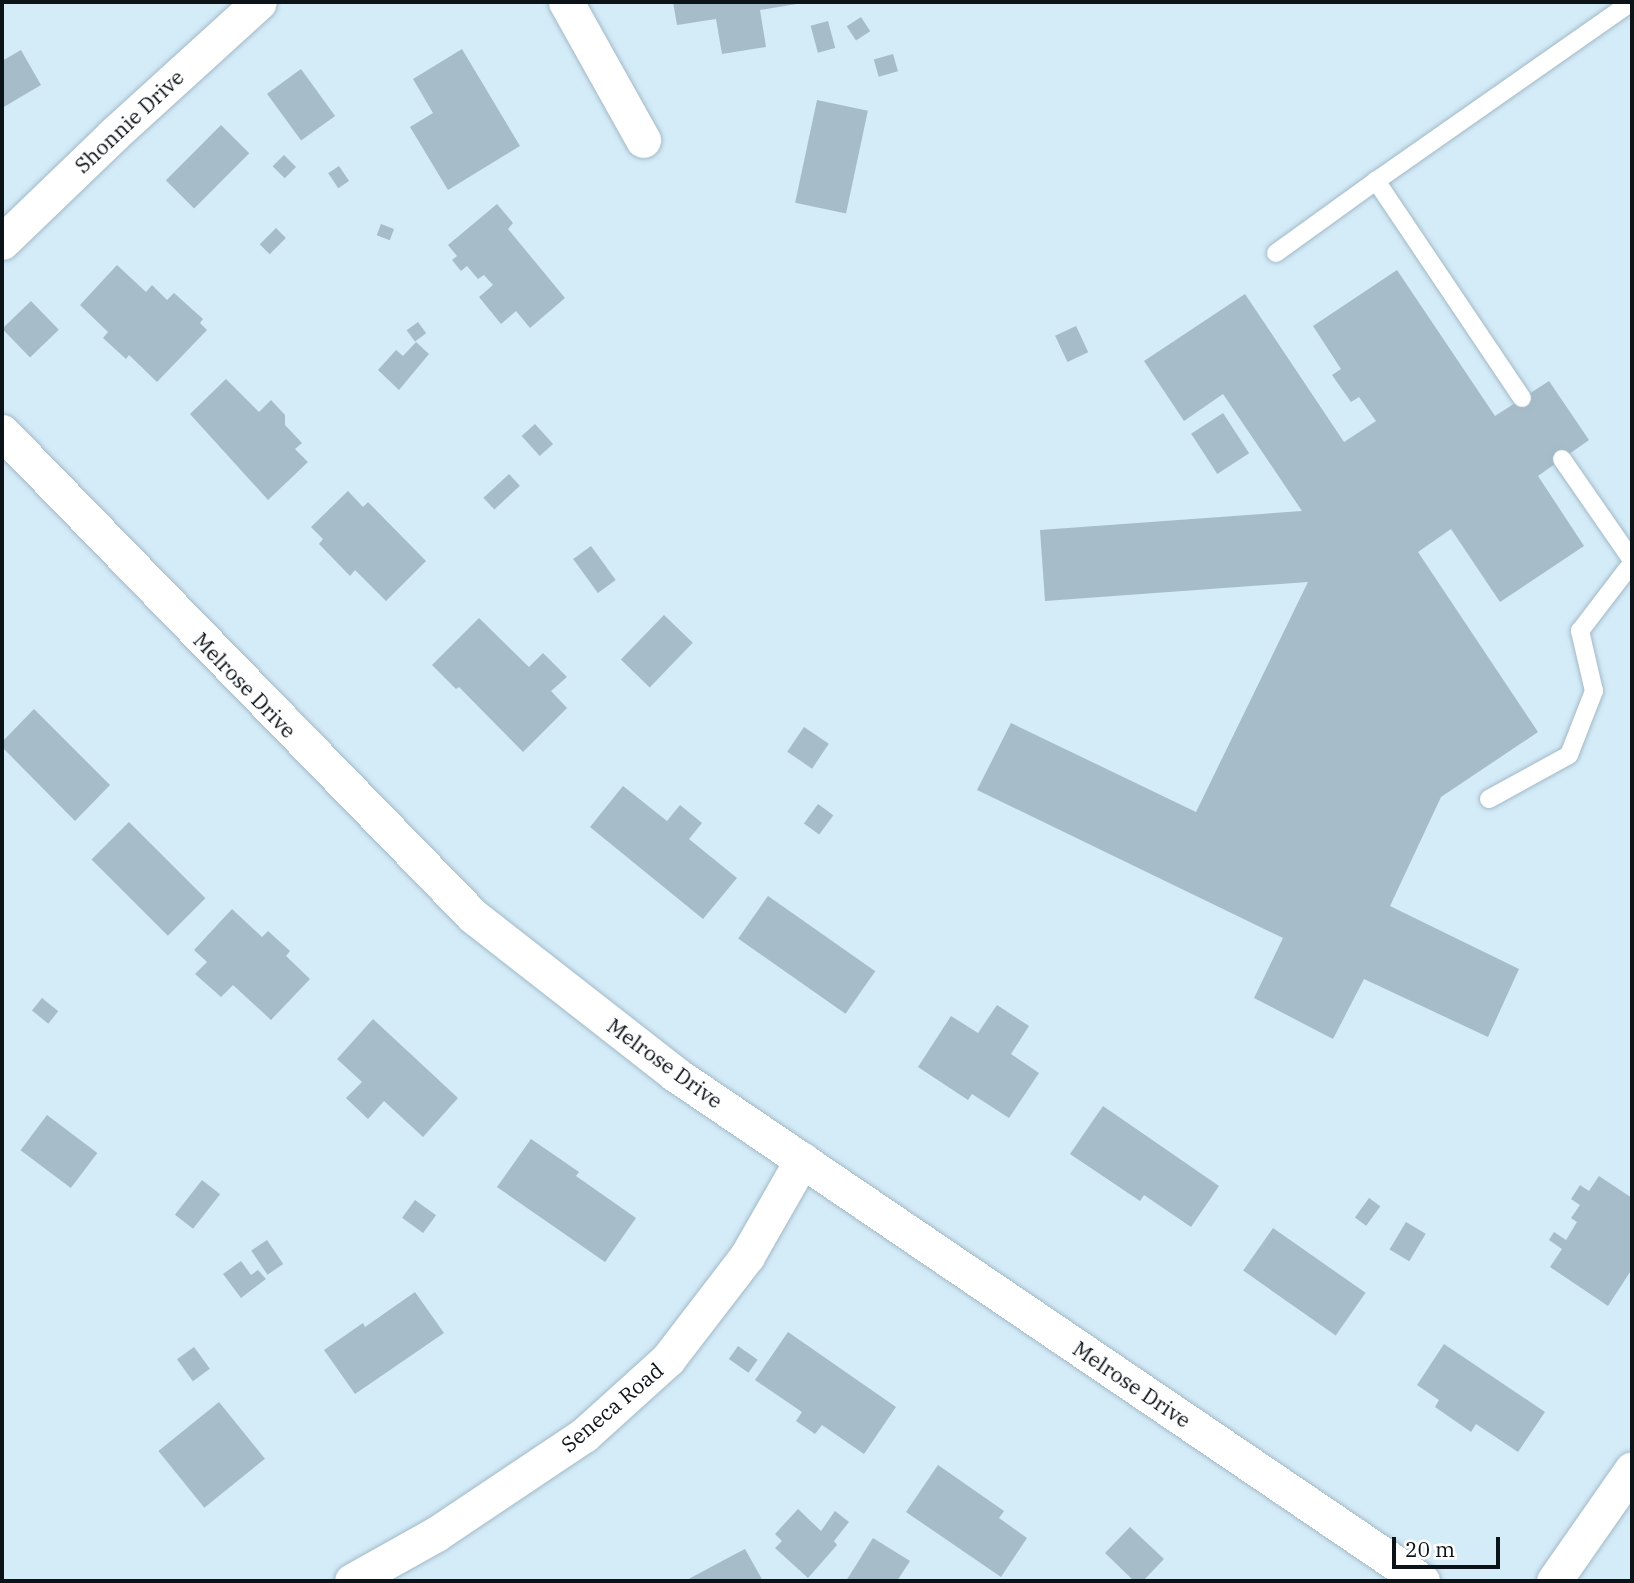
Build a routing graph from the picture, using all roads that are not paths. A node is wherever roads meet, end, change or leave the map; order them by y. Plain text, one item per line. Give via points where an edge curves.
1 (259, 2) edge
2 (566, 2) edge
3 (1632, 2) edge
4 (643, 140) dead end
5 (1376, 181) junction
6 (2, 243) edge
7 (1276, 253) dead end
8 (1522, 398) dead end
9 (2, 432) edge
10 (1562, 459) dead end
11 (1632, 562) edge
12 (1489, 799) dead end
13 (802, 1160) junction
14 (1632, 1469) edge
15 (352, 1581) edge
16 (1422, 1581) edge
17 (1554, 1581) edge

1 - 6 street, Shonnie Drive
2 - 4 street
3 - 5 lane
5 - 7 lane
5 - 8 lane
9 - 13 street, Melrose Drive via 472,916 675,1073
10 - 11 lane
11 - 12 lane via 1580,631 1594,691 1569,755
13 - 15 street, Seneca Road via 747,1256 668,1360 584,1435 436,1534
13 - 16 street, Melrose Drive
14 - 17 street

